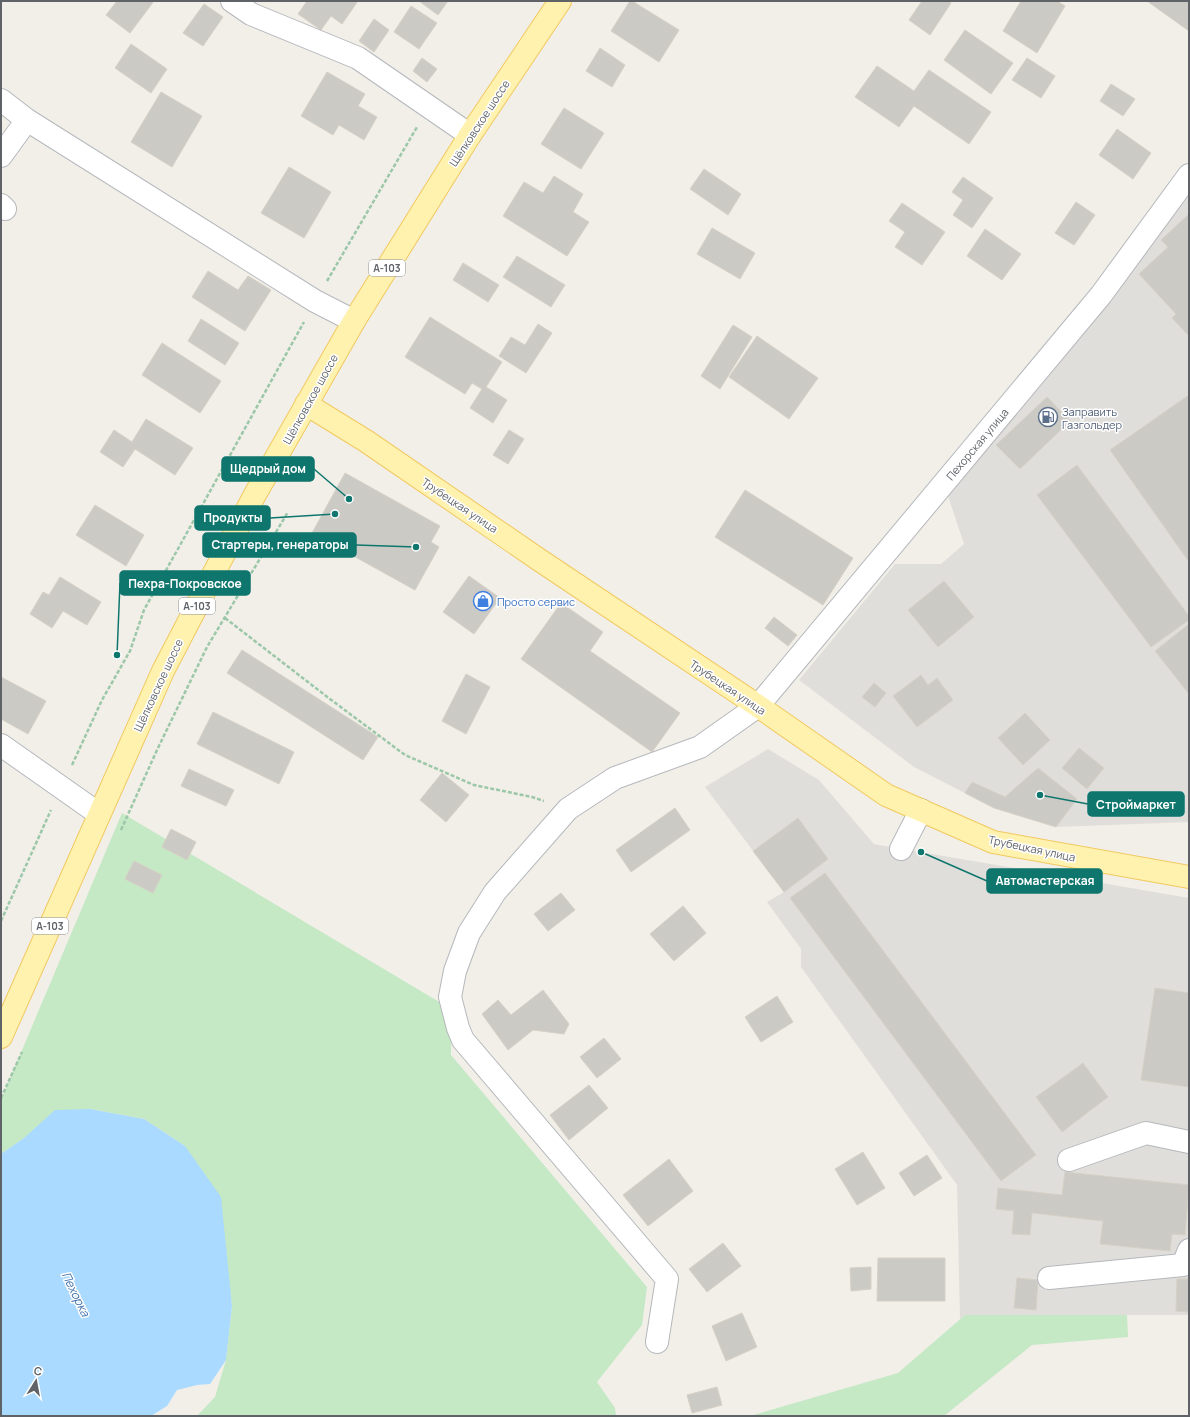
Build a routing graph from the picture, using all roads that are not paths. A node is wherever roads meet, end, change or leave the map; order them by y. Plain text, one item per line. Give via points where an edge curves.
1 (232, 1) edge
2 (560, 1) edge
3 (1, 100) edge
4 (27, 120) junction
5 (470, 135) junction
6 (1, 156) edge
7 (1189, 175) edge
8 (354, 321) junction
9 (306, 404) junction
10 (758, 706) junction
11 (1, 745) edge
12 (920, 810) junction
13 (99, 814) junction
14 (901, 849) dead end
15 (1189, 877) edge
16 (1, 1038) edge
17 (1189, 1142) edge
18 (1069, 1160) dead end
19 (1189, 1250) edge
20 (1049, 1278) dead end
21 (657, 1342) dead end

1 - 5 street via 251,14 358,58
2 - 5 main road, Щёлковское шоссе / А-103
3 - 4 street
4 - 6 street
4 - 8 street via 315,301
5 - 8 main road, Щёлковское шоссе / А-103
7 - 10 street, Пехорская улица via 1101,295
8 - 9 main road, Щёлковское шоссе / А-103
9 - 10 main road, Трубецкая улица via 366,441
9 - 13 main road, Щёлковское шоссе / А-103 via 182,632
10 - 12 main road, Трубецкая улица via 886,795
10 - 21 street, Пехорская улица via 700,747 615,778 568,810 495,892 469,933 455,971 450,997 463,1040 667,1279
11 - 13 street
12 - 14 street
12 - 15 main road, Трубецкая улица via 993,842
13 - 16 main road, Щёлковское шоссе / А-103
17 - 18 street via 1146,1133
19 - 20 street via 1183,1265

